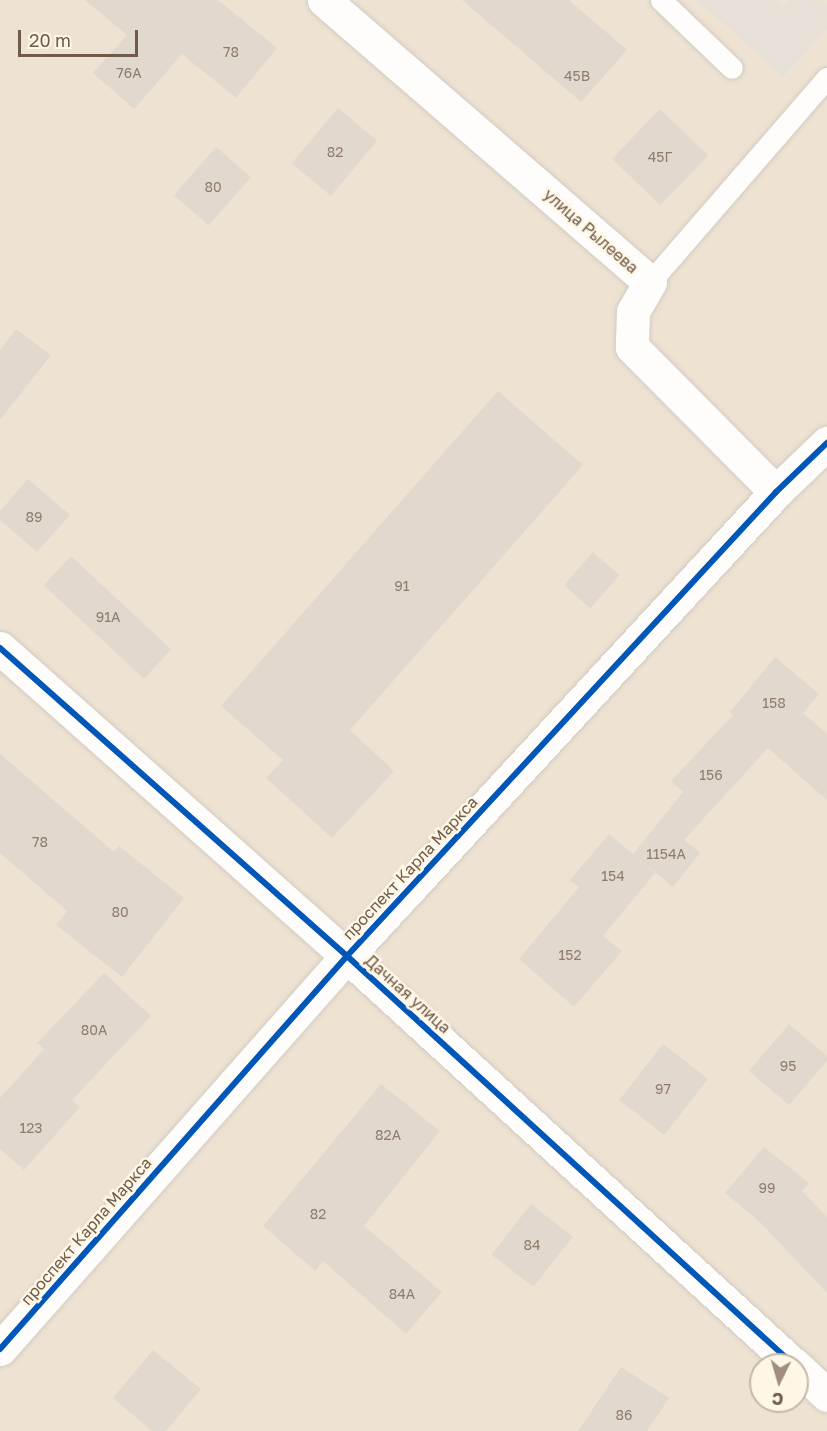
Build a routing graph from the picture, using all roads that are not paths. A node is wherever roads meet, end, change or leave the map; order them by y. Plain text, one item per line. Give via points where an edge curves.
1 (324, 0) edge
2 (661, 0) edge
3 (732, 68) dead end
4 (827, 78) edge
5 (650, 282) junction
6 (827, 443) edge
7 (776, 492) junction
8 (0, 648) edge
9 (347, 956) junction
10 (0, 1349) edge
11 (782, 1353) edge
12 (809, 1378) edge
13 (827, 1395) edge

1 - 5 street, улица Рылеева
2 - 3 lane
4 - 5 lane
5 - 7 street, улица Рылеева via 633,312 632,347
6 - 7 street, проспект Карла Маркса
7 - 9 street, проспект Карла Маркса
8 - 9 street, Дачная улица
9 - 10 street, проспект Карла Маркса
9 - 11 street, Дачная улица
12 - 13 street, Дачная улица

